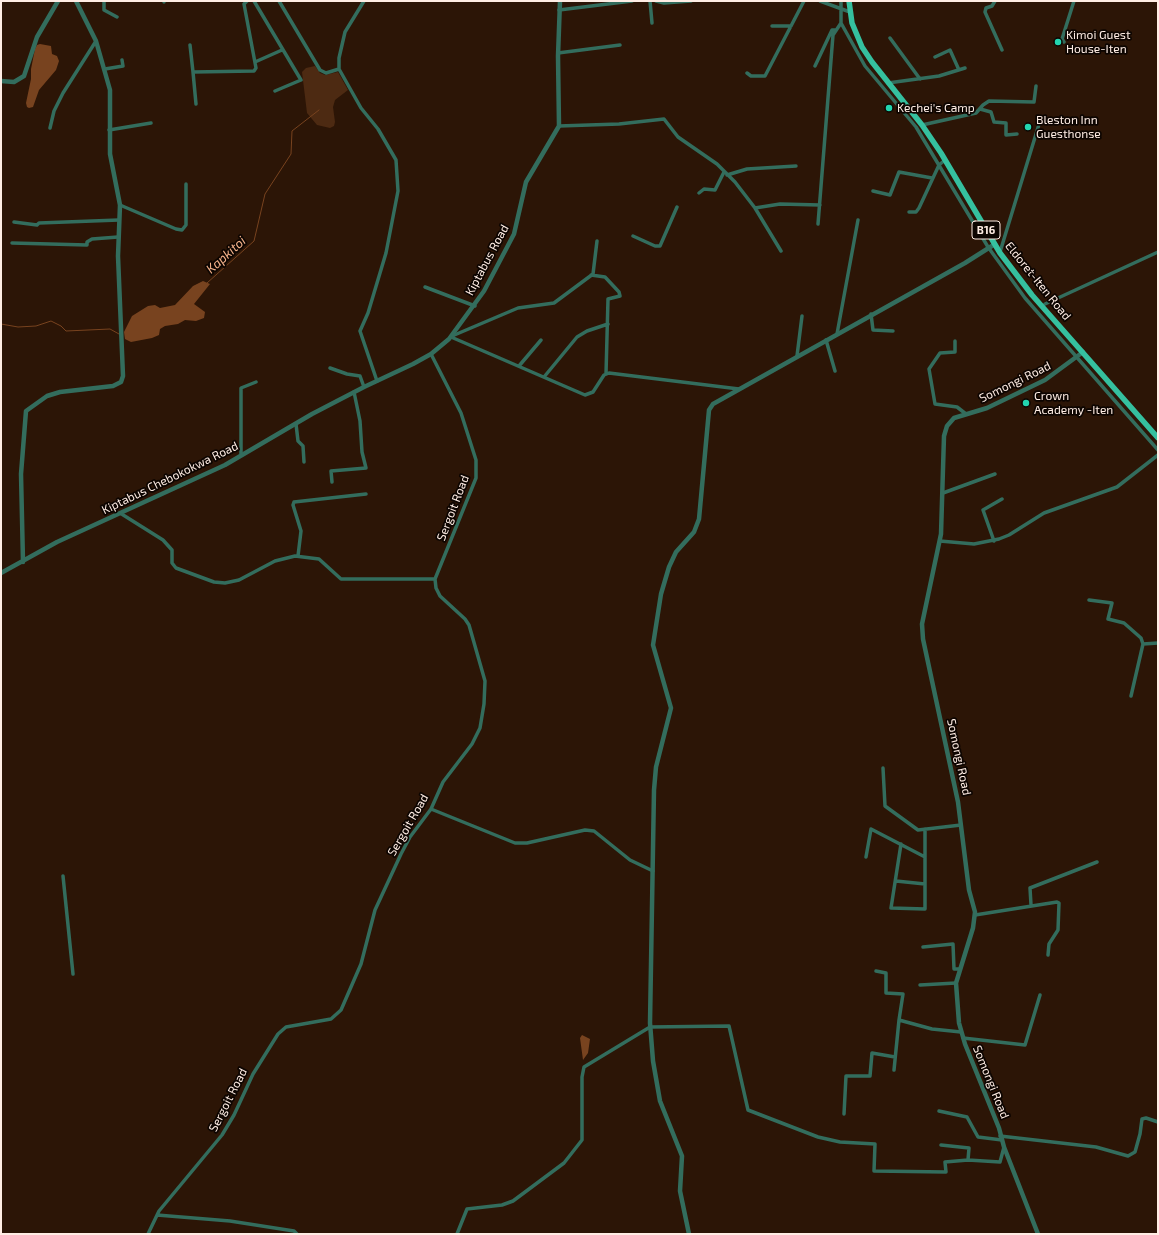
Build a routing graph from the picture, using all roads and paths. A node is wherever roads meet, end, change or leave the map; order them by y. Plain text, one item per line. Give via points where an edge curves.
1 (58, 1) edge
2 (76, 1) edge
3 (104, 1) edge
4 (246, 1) edge
5 (254, 1) edge
6 (279, 1) edge
7 (364, 1) edge
8 (560, 1) edge
9 (632, 1) edge
10 (650, 1) edge
11 (656, 1) edge
12 (691, 1) edge
13 (804, 1) edge
14 (820, 1) edge
15 (841, 1) edge
16 (849, 1) edge
17 (996, 1) edge
18 (1074, 1) edge
19 (841, 9) junction
20 (559, 10) junction
21 (850, 12) junction
22 (117, 17) dead end
23 (652, 23) dead end
24 (841, 23) junction
25 (772, 26) dead end
26 (791, 26) junction
27 (835, 30) junction
28 (890, 38) dead end
29 (96, 41) junction
30 (1064, 42) dead end
31 (190, 45) dead end
32 (620, 45) dead end
33 (282, 50) junction
34 (1002, 50) dead end
35 (558, 53) junction
36 (935, 57) dead end
37 (122, 60) dead end
38 (255, 62) junction
39 (122, 66) junction
40 (815, 66) dead end
41 (964, 68) dead end
42 (105, 69) junction
43 (124, 70) dead end
44 (339, 70) junction
45 (959, 70) junction
46 (193, 72) junction
47 (747, 73) dead end
48 (920, 79) junction
49 (1, 81) edge
50 (888, 83) junction
51 (1036, 86) dead end
52 (275, 91) dead end
53 (196, 104) dead end
54 (980, 109) junction
55 (1040, 121) dead end
56 (151, 123) dead end
57 (922, 125) junction
58 (559, 126) junction
59 (50, 128) dead end
60 (109, 130) junction
61 (1017, 134) dead end
62 (945, 160) junction
63 (939, 165) junction
64 (796, 166) dead end
65 (726, 174) junction
66 (932, 178) junction
67 (186, 184) dead end
68 (873, 191) dead end
69 (699, 193) dead end
70 (120, 205) junction
71 (820, 205) junction
72 (677, 207) dead end
73 (755, 208) junction
74 (909, 212) dead end
75 (119, 220) junction
76 (858, 220) dead end
77 (14, 222) dead end
78 (818, 224) dead end
79 (633, 236) dead end
80 (118, 237) junction
81 (597, 241) dead end
82 (12, 243) dead end
83 (995, 244) junction
84 (988, 247) junction
85 (781, 251) dead end
86 (1158, 252) edge
87 (1000, 253) junction
88 (591, 276) junction
89 (425, 287) dead end
90 (1045, 304) dead end
91 (475, 306) junction
92 (871, 314) junction
93 (802, 316) dead end
94 (608, 324) junction
95 (893, 331) dead end
96 (836, 334) junction
97 (451, 337) junction
98 (541, 340) dead end
99 (826, 340) junction
100 (955, 341) dead end
101 (1083, 352) junction
102 (431, 354) junction
103 (797, 356) junction
104 (1076, 356) junction
105 (519, 366) junction
106 (330, 368) dead end
107 (835, 371) dead end
108 (606, 374) junction
109 (544, 376) junction
110 (377, 381) junction
111 (256, 382) dead end
112 (364, 387) junction
113 (740, 390) junction
114 (354, 392) junction
115 (966, 414) junction
116 (296, 424) junction
117 (1158, 438) edge
118 (1158, 450) edge
119 (242, 455) junction
120 (1158, 455) edge
121 (304, 462) dead end
122 (995, 474) dead end
123 (332, 482) dead end
124 (943, 493) junction
125 (366, 494) dead end
126 (1002, 499) dead end
127 (120, 513) junction
128 (940, 541) junction
129 (994, 541) junction
130 (298, 556) junction
131 (23, 562) junction
132 (1, 573) edge
133 (435, 579) junction
134 (1089, 600) dead end
135 (1158, 643) edge
136 (1143, 644) junction
137 (1131, 696) dead end
138 (883, 768) dead end
139 (431, 809) junction
140 (961, 825) junction
141 (924, 829) junction
142 (902, 844) junction
143 (925, 856) junction
144 (866, 857) dead end
145 (1097, 862) dead end
146 (653, 871) junction
147 (63, 876) dead end
148 (896, 881) junction
149 (925, 884) junction
150 (1031, 905) junction
151 (975, 915) junction
152 (923, 947) dead end
153 (1048, 955) dead end
154 (959, 970) junction
155 (876, 971) dead end
156 (74, 974) dead end
157 (956, 983) junction
158 (920, 985) dead end
159 (1040, 995) dead end
160 (899, 1020) junction
161 (650, 1027) junction
162 (961, 1032) junction
163 (963, 1038) junction
164 (895, 1057) junction
165 (894, 1070) dead end
166 (939, 1111) dead end
167 (844, 1114) dead end
168 (1158, 1122) edge
169 (1001, 1138) junction
170 (941, 1145) dead end
171 (1004, 1147) junction
172 (968, 1160) junction
173 (157, 1215) junction
174 (148, 1234) edge
175 (297, 1234) edge
176 (457, 1234) edge
177 (689, 1234) edge
178 (1038, 1234) edge

1 - 49 street via 37,37 24,76 14,82
2 - 29 street
3 - 22 street via 104,10
4 - 38 street via 244,4
5 - 33 street
6 - 44 street via 320,70 326,73
7 - 44 street via 345,32
8 - 20 street
9 - 20 street
10 - 23 street
11 - 12 street
13 - 26 street
14 - 19 street
15 - 19 street
16 - 21 main road, Eldoret-Iten Road / B16
17 - 34 street via 986,8 985,12
18 - 30 street via 1062,39
19 - 21 street
19 - 24 street
20 - 35 street
21 - 50 main road, Eldoret-Iten Road / B16 via 862,47
24 - 27 street
24 - 63 street via 866,66 916,127
25 - 26 street
26 - 47 street via 764,76 751,76
27 - 40 street via 832,30
27 - 71 street
28 - 48 street
29 - 42 street
29 - 59 street via 63,93 54,111
31 - 46 street
32 - 35 street
33 - 38 street
33 - 52 street via 301,80
35 - 58 street
36 - 45 street via 950,50
37 - 39 street
38 - 46 street via 254,71
39 - 42 street
39 - 43 street
41 - 45 street
42 - 60 street via 110,90
44 - 110 street via 396,160 398,191 386,253 360,331
45 - 48 street
46 - 53 street
48 - 50 street
50 - 57 main road, Eldoret-Iten Road / B16
51 - 54 street via 1034,102 989,101
54 - 57 street via 967,116
54 - 61 street via 992,112 994,122 1006,123 1006,135
55 - 87 street
56 - 60 street
57 - 62 main road, Eldoret-Iten Road / B16
58 - 65 street via 664,119 678,136 717,164
58 - 91 street, Kiptabus Road via 526,182 516,231
60 - 70 street via 111,162
62 - 63 street
62 - 83 main road, Eldoret-Iten Road / B16
63 - 66 street
63 - 84 street
64 - 65 street via 747,169
65 - 69 street via 715,190 704,189
65 - 73 street
66 - 68 street via 899,172 890,195
66 - 74 street via 919,208 916,212
67 - 70 street via 186,225 182,230
70 - 75 street
71 - 73 street via 780,204
71 - 78 street
72 - 79 street via 660,246
73 - 85 street
75 - 77 street via 37,225
75 - 80 street
76 - 96 street
80 - 82 street via 92,239 87,242 87,246
80 - 131 street via 123,378 121,382 112,386 47,396 26,411 21,474
81 - 88 street
83 - 84 street
83 - 87 main road, Eldoret-Iten Road / B16
84 - 92 street via 965,263
84 - 104 street via 1025,298
86 - 90 street
87 - 101 main road, Eldoret-Iten Road / B16 via 1032,295
88 - 94 street via 605,277 619,292 620,296 608,299
88 - 97 street via 554,303 518,308
89 - 91 street
91 - 97 street, Kiptabus Road
92 - 95 street via 873,330
92 - 96 street
93 - 103 street
94 - 108 street
94 - 109 street via 581,334
96 - 99 street
97 - 102 street, Kiptabus Road
97 - 105 street
98 - 105 street
99 - 103 street
99 - 107 street
100 - 115 street via 955,352 940,352 929,369 935,404 957,407
101 - 104 street, Somongi Road
101 - 117 main road, Eldoret-Iten Road / B16
102 - 110 street, Kiptabus Chebokokwa Road
102 - 133 street, Sergoit Road via 461,414 477,471
103 - 113 street
104 - 115 street, Somongi Road via 1061,370 1038,384 987,408
104 - 118 street
105 - 109 street
106 - 112 street via 360,376
108 - 109 street via 589,395
108 - 113 street via 626,374
110 - 112 street, Kiptabus Chebokokwa Road
111 - 119 street via 241,388
112 - 114 street, Kiptabus Chebokokwa Road
113 - 146 street via 713,404 709,410 699,519 694,532 676,552 669,567 656,617 654,650 671,708 656,766
114 - 116 street, Kiptabus Chebokokwa Road
114 - 123 street via 366,468 331,471
115 - 124 street, Somongi Road via 954,418 945,432
116 - 119 street, Kiptabus Chebokokwa Road
116 - 121 street via 298,441 303,446
119 - 127 street, Kiptabus Chebokokwa Road
120 - 129 street via 1117,487 1044,513 1009,535
122 - 124 street
124 - 128 street, Somongi Road
125 - 130 street via 294,502 301,531
126 - 129 street via 983,510
127 - 130 street via 168,545 173,553 172,563 176,568 214,582 239,580 275,561
127 - 131 street, Kiptabus Chebokokwa Road via 57,542
128 - 129 street via 974,544
128 - 140 street, Somongi Road via 923,613 922,633
130 - 133 street via 319,559 341,579
131 - 132 street, Kiptabus Chebokokwa Road
133 - 139 street, Sergoit Road via 438,593 468,622 484,673 485,691 483,717 478,733 466,753 442,782
134 - 136 street via 1112,603 1108,620 1124,624 1141,638
135 - 136 street
136 - 137 street
138 - 141 street via 885,806 918,830
139 - 146 street via 515,843 594,831 630,860
139 - 173 street, Sergoit Road via 410,837 379,898 361,964 341,1010 331,1019 286,1027 278,1034 258,1065 222,1135
140 - 141 street
140 - 151 street, Somongi Road via 969,890
141 - 143 street
142 - 143 street
142 - 144 street via 871,829
142 - 148 street
143 - 149 street
145 - 150 street via 1030,888
146 - 161 street
147 - 156 street
148 - 149 street
148 - 149 street via 891,908 925,909
150 - 151 street
150 - 153 street via 1059,903 1058,930 1049,944
151 - 154 street, Somongi Road
152 - 154 street via 953,944 954,969
154 - 157 street, Somongi Road
155 - 160 street via 886,973 886,992 903,994
157 - 158 street
157 - 162 street, Somongi Road
159 - 163 street via 1025,1045
160 - 162 street via 932,1029
160 - 164 street
161 - 172 street via 729,1026 748,1110 818,1137 840,1142 875,1144 874,1171 946,1172 945,1162
161 - 176 street via 584,1067 582,1140 564,1163 512,1201 502,1205 467,1209
161 - 177 street via 660,1101 682,1156 680,1191
162 - 163 street, Somongi Road
163 - 169 street, Somongi Road
164 - 165 street
164 - 167 street via 872,1053 870,1076 846,1076
166 - 169 street via 967,1117 978,1136
168 - 169 street via 1142,1119 1135,1152 1128,1156 1096,1147
169 - 171 street, Somongi Road
170 - 172 street via 969,1148
171 - 172 street via 1000,1162
171 - 178 street, Somongi Road
173 - 174 street, Sergoit Road
173 - 175 street via 230,1221 294,1231

